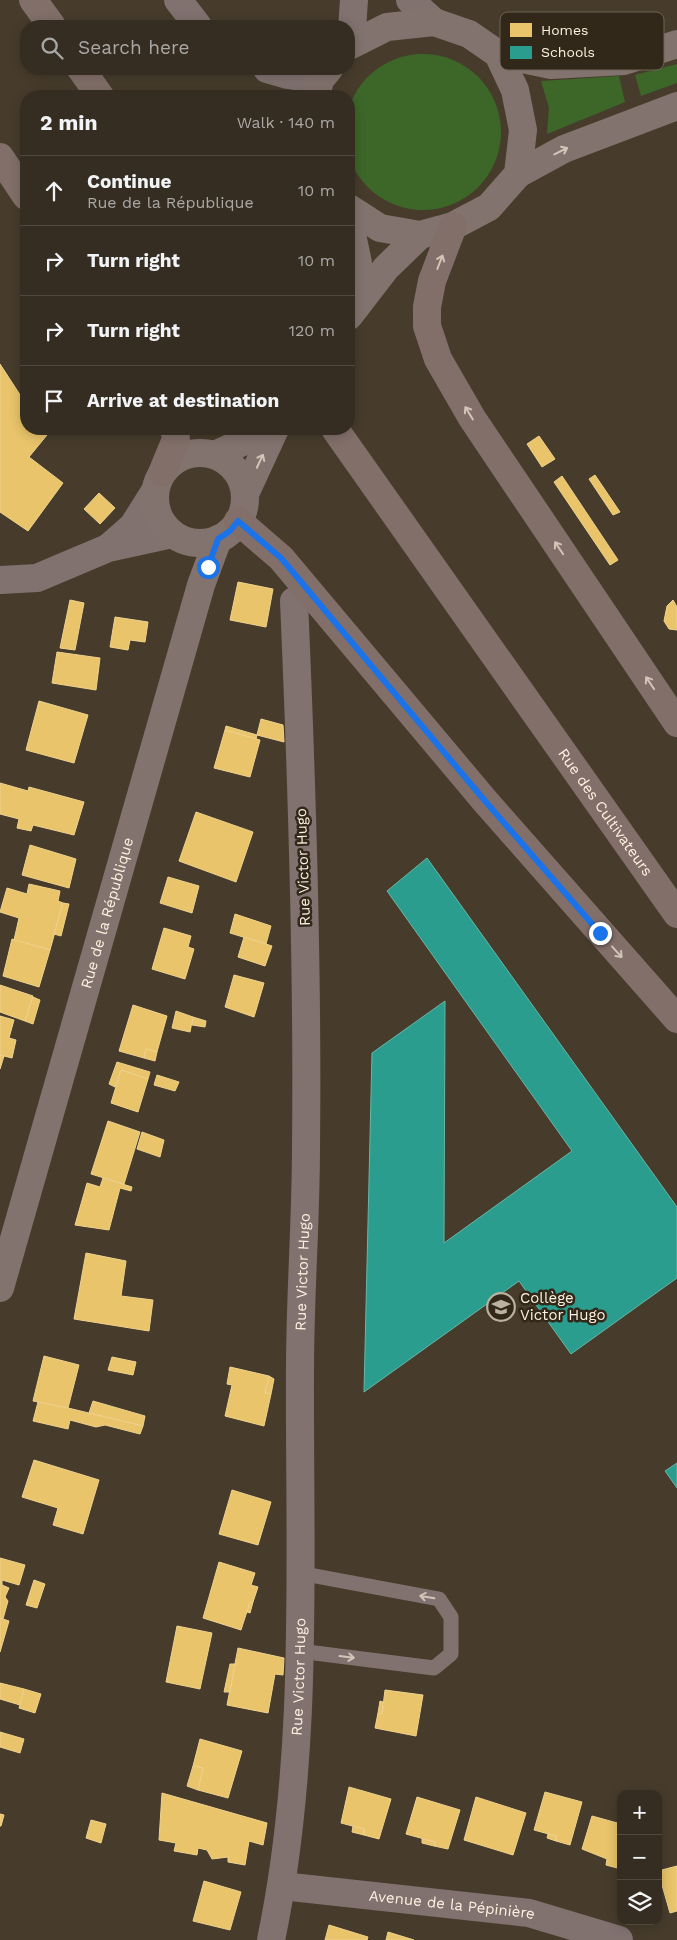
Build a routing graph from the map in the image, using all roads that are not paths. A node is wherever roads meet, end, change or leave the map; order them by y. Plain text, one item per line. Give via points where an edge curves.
1 (33, 0) edge
2 (178, 0) edge
3 (354, 0) edge
4 (410, 0) edge
5 (48, 20) edge
6 (193, 20) edge
7 (352, 20) edge
8 (434, 22) junction
9 (355, 43) edge
10 (677, 44) edge
11 (664, 48) edge
12 (498, 54) joint
13 (500, 58) edge
14 (506, 70) edge
15 (85, 75) edge
16 (288, 75) edge
17 (322, 82) edge
18 (96, 90) edge
19 (677, 106) edge
20 (0, 157) edge
21 (518, 174) junction
22 (20, 187) edge
23 (355, 212) edge
24 (453, 226) junction
25 (420, 235) junction
26 (355, 249) edge
27 (355, 287) edge
28 (355, 307) edge
29 (175, 435) edge
30 (257, 435) edge
31 (272, 435) edge
32 (339, 435) edge
33 (214, 455) junction
34 (159, 482) junction
35 (245, 494) junction
36 (238, 521) junction
37 (194, 538) junction
38 (108, 548) junction
39 (0, 580) edge
40 (294, 601) dead end
41 (677, 723) edge
42 (677, 914) edge
43 (677, 1019) edge
44 (0, 1288) edge
45 (299, 1573) junction
46 (299, 1651) junction
47 (282, 1886) junction
48 (271, 1940) edge
49 (618, 1940) edge

1 - 5 main road
2 - 6 street
3 - 7 street
4 - 8 street
8 - 9 main road via 387,27
8 - 12 main road via 469,34
10 - 11 main road
12 - 13 main road
14 - 21 main road via 515,90 523,130
15 - 18 main road
16 - 17 street
21 -> 19 main road via 564,149
20 - 22 main road
21 - 24 main road via 489,207
23 - 25 main road via 380,228
24 - 25 main road
41 -> 24 main road via 472,418 438,359 427,326 427,306 432,281
25 - 28 main road via 386,268
26 - 27 main road via 358,263
29 - 34 main road
30 - 33 main road
35 -> 31 main road
32 - 42 main road, Rue des Cultivateurs
33 - 34 main road via 186,455 172,462
33 - 35 main road via 235,470
34 - 37 main road via 158,515
34 - 38 street via 133,526
35 - 36 main road via 244,508
36 - 37 main road via 230,531
36 -> 43 main road via 281,558 485,801
37 - 38 street
37 - 44 main road, Rue de la République via 201,585
38 - 39 street via 37,578
40 - 45 street, Rue Victor Hugo via 306,963
45 - 46 street, Rue Victor Hugo
46 -> 45 lane via 434,1668 451,1654 451,1617 439,1599
46 - 47 street, Rue Victor Hugo via 293,1787
47 - 48 street, Rue Victor Hugo
47 - 49 street, Avenue de la Pépinière via 529,1913

